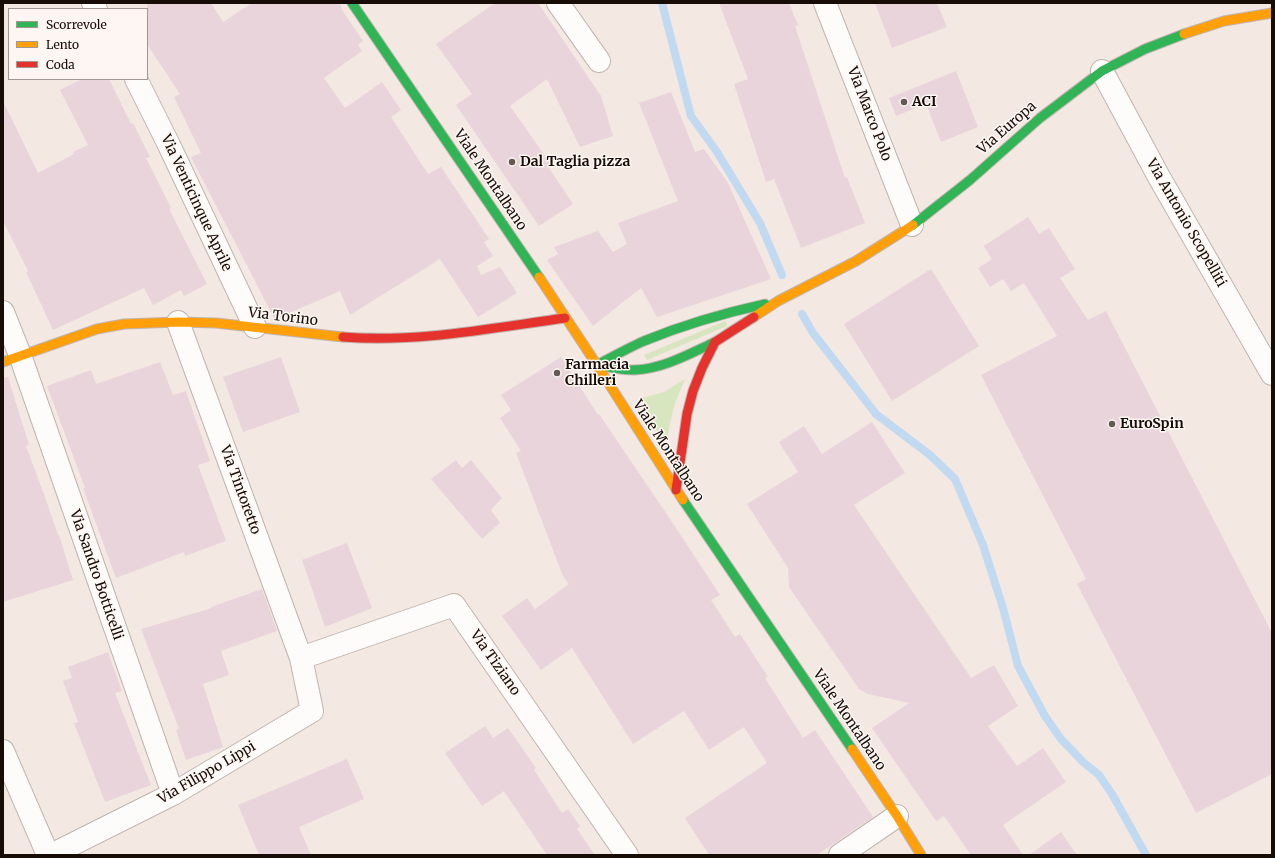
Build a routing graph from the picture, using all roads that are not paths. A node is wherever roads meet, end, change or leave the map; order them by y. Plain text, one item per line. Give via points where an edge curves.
1 (352, 3) edge
2 (558, 3) edge
3 (825, 3) edge
4 (1272, 13) edge
5 (599, 61) dead end
6 (1102, 71) junction
7 (136, 80) edge
8 (912, 226) junction
9 (778, 301) junction
10 (3, 312) edge
11 (565, 318) junction
12 (178, 322) junction
13 (255, 327) junction
14 (715, 342) junction
15 (11, 358) edge
16 (597, 364) junction
17 (1272, 374) edge
18 (676, 490) junction
19 (301, 658) junction
20 (3, 751) edge
21 (173, 794) junction
22 (897, 816) junction
23 (48, 855) edge
24 (51, 855) edge
25 (627, 855) edge
26 (840, 855) edge
27 (921, 855) edge

1 - 11 main road, Viale Montalbano
2 - 5 street
3 - 8 street, Via Marco Polo
4 - 6 main road, Via Europa via 1224,21 1180,36 1145,49
6 - 8 main road, Via Europa via 1040,118 970,180
6 - 17 street, Via Antonio Scopelliti via 1159,177
7 - 13 street, Via Venticinque Aprile
8 - 9 main road, Via Europa via 856,261
9 - 14 main road
9 - 16 main road via 726,312 644,341
10 - 15 street, Via Sandro Botticelli
11 - 13 main road, Via Torino via 431,336 363,339
11 - 16 main road, Viale Montalbano
12 - 13 main road, Via Torino
12 - 15 main road, Via Torino via 124,324 97,329
12 - 19 street, Via Tintoretto
14 - 16 main road via 667,364 642,369 621,369
14 - 18 main road via 702,368 688,408
15 - 21 street, Via Sandro Botticelli
16 - 18 main road, Viale Montalbano
18 - 22 main road, Viale Montalbano
19 - 21 street, Via Filippo Lippi via 312,711
19 - 25 street, Via Tiziano via 454,605
20 - 23 street
21 - 24 street, Via Filippo Lippi
22 - 26 street
22 - 27 main road, Viale Montalbano

